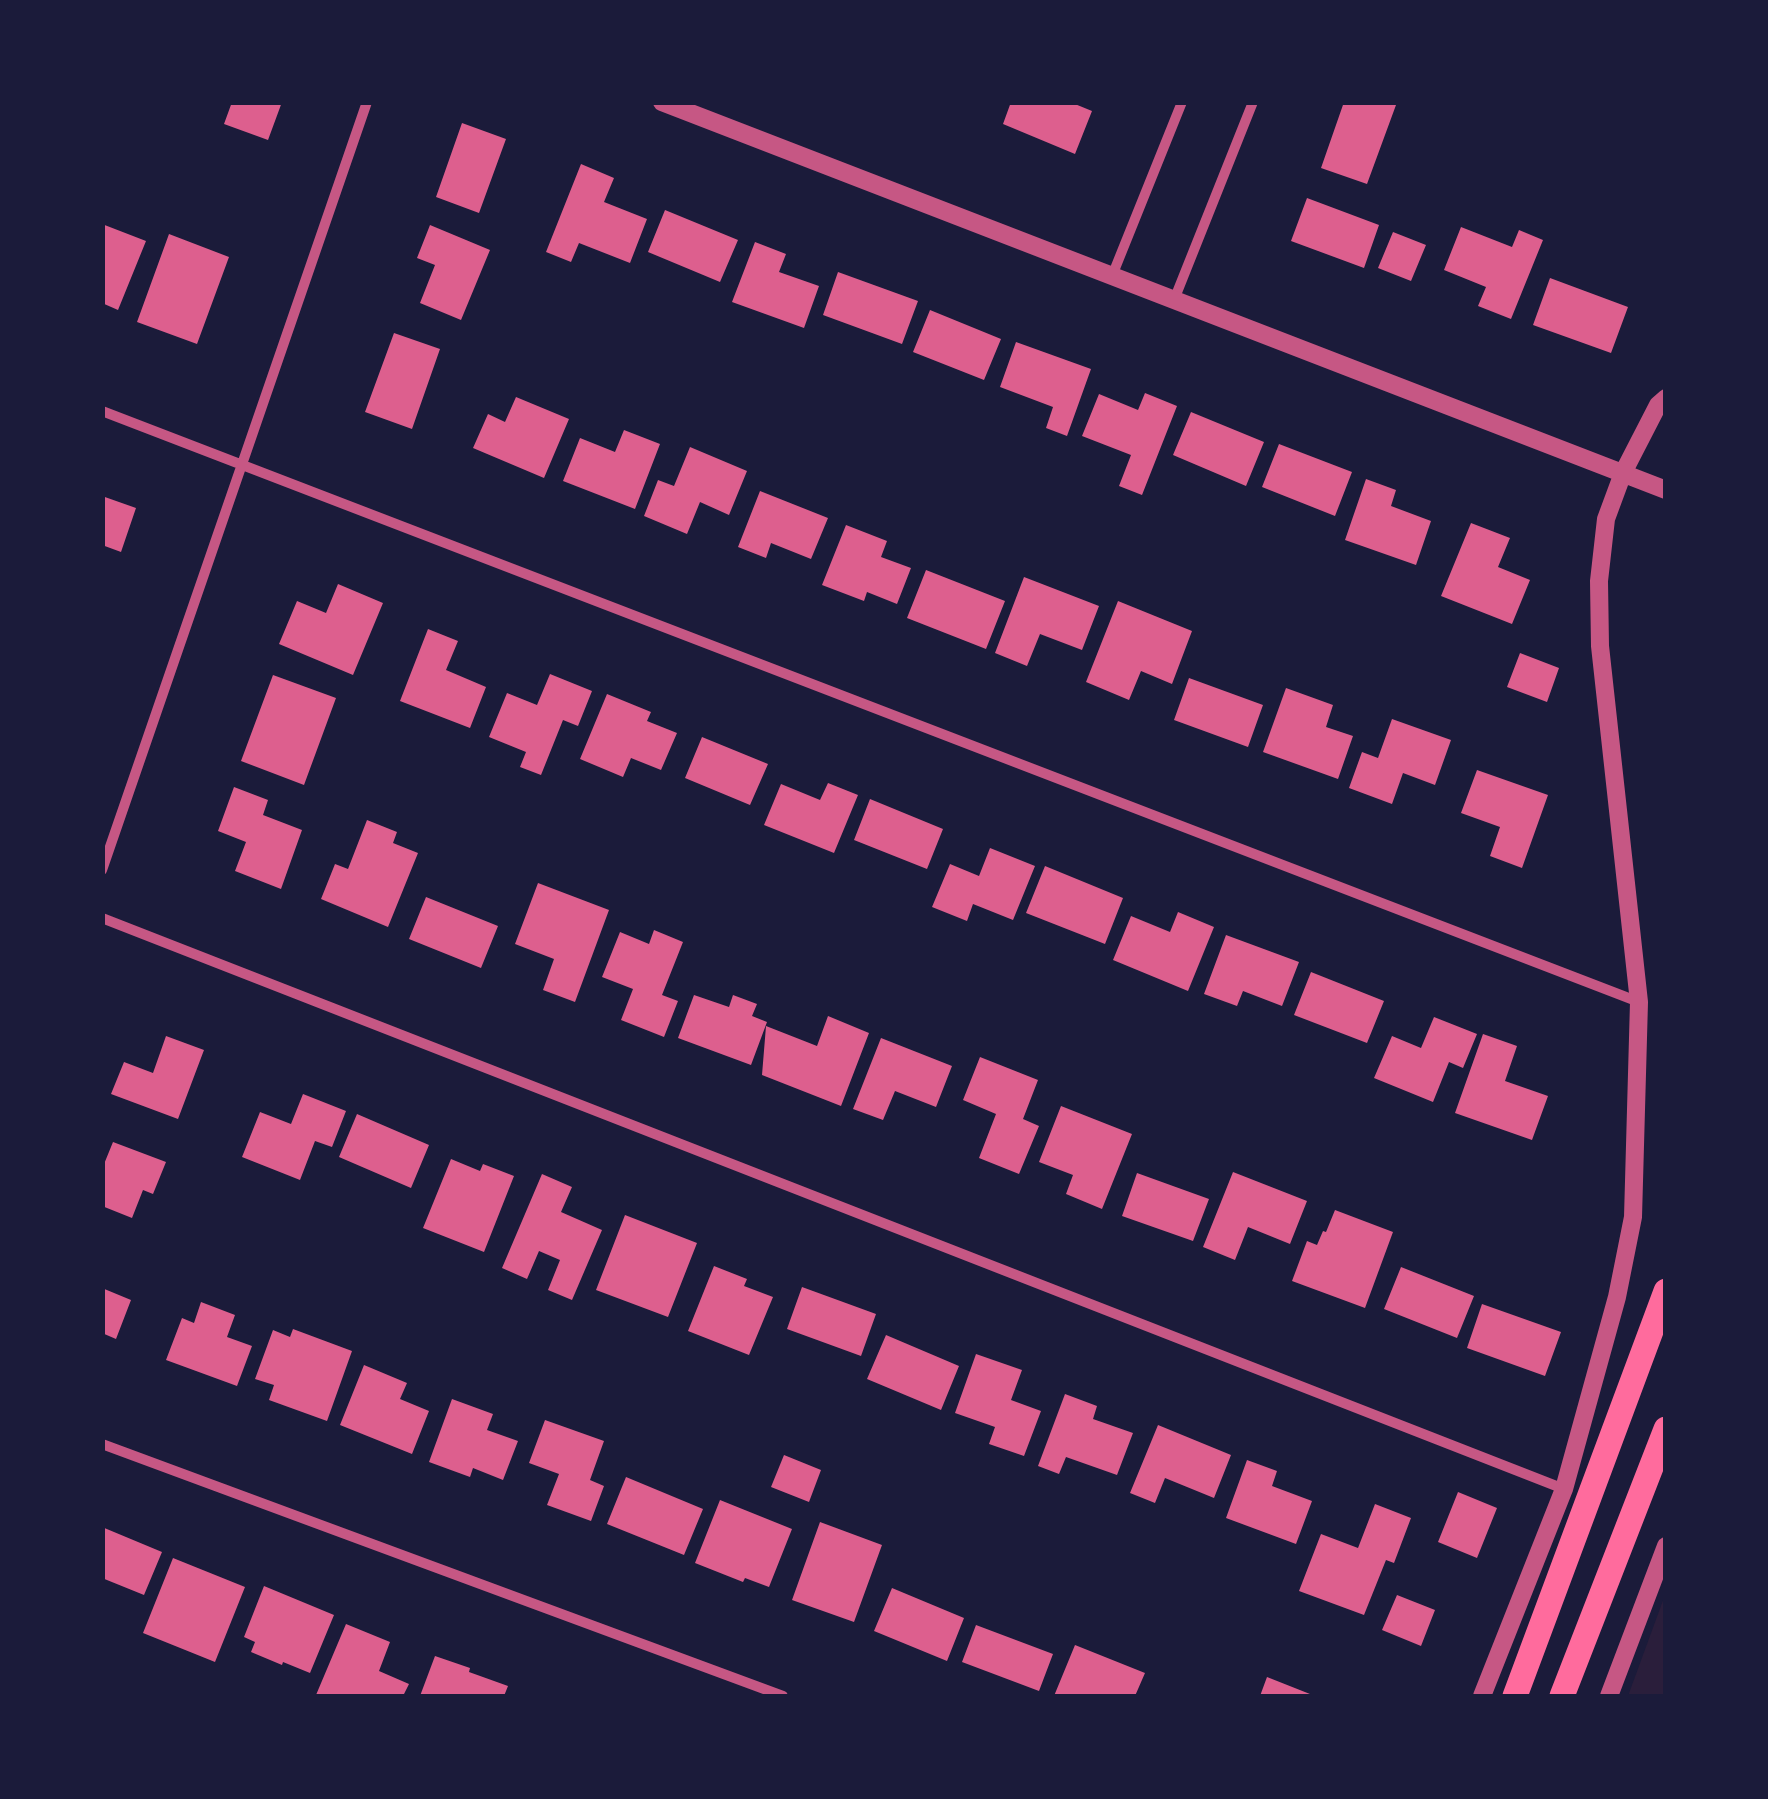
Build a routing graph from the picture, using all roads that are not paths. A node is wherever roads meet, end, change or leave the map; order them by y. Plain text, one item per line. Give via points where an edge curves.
1 (367, 102) edge
2 (662, 102) edge
3 (1182, 102) edge
4 (1254, 102) edge
5 (1112, 276) junction
6 (1174, 300) junction
7 (1666, 398) edge
8 (102, 410) edge
9 (241, 464) junction
10 (1623, 473) junction
11 (1666, 490) edge
12 (102, 870) edge
13 (102, 918) edge
14 (1639, 1002) junction
15 (1666, 1291) edge
16 (1666, 1429) edge
17 (102, 1444) edge
18 (1564, 1489) junction
19 (1666, 1546) edge
20 (783, 1696) edge
21 (1482, 1696) edge
22 (1515, 1696) edge
23 (1562, 1696) edge
24 (1608, 1696) edge

1 - 9 street
2 - 5 street
3 - 5 street
4 - 6 street
5 - 6 street
6 - 10 street
7 - 10 street
8 - 9 street
9 - 12 street
9 - 14 street
10 - 11 street
10 - 14 street via 1606,519 1600,646
13 - 18 street
14 - 18 street via 1633,1216
15 - 22 highway
16 - 23 highway
17 - 20 street
18 - 21 street
19 - 24 street

